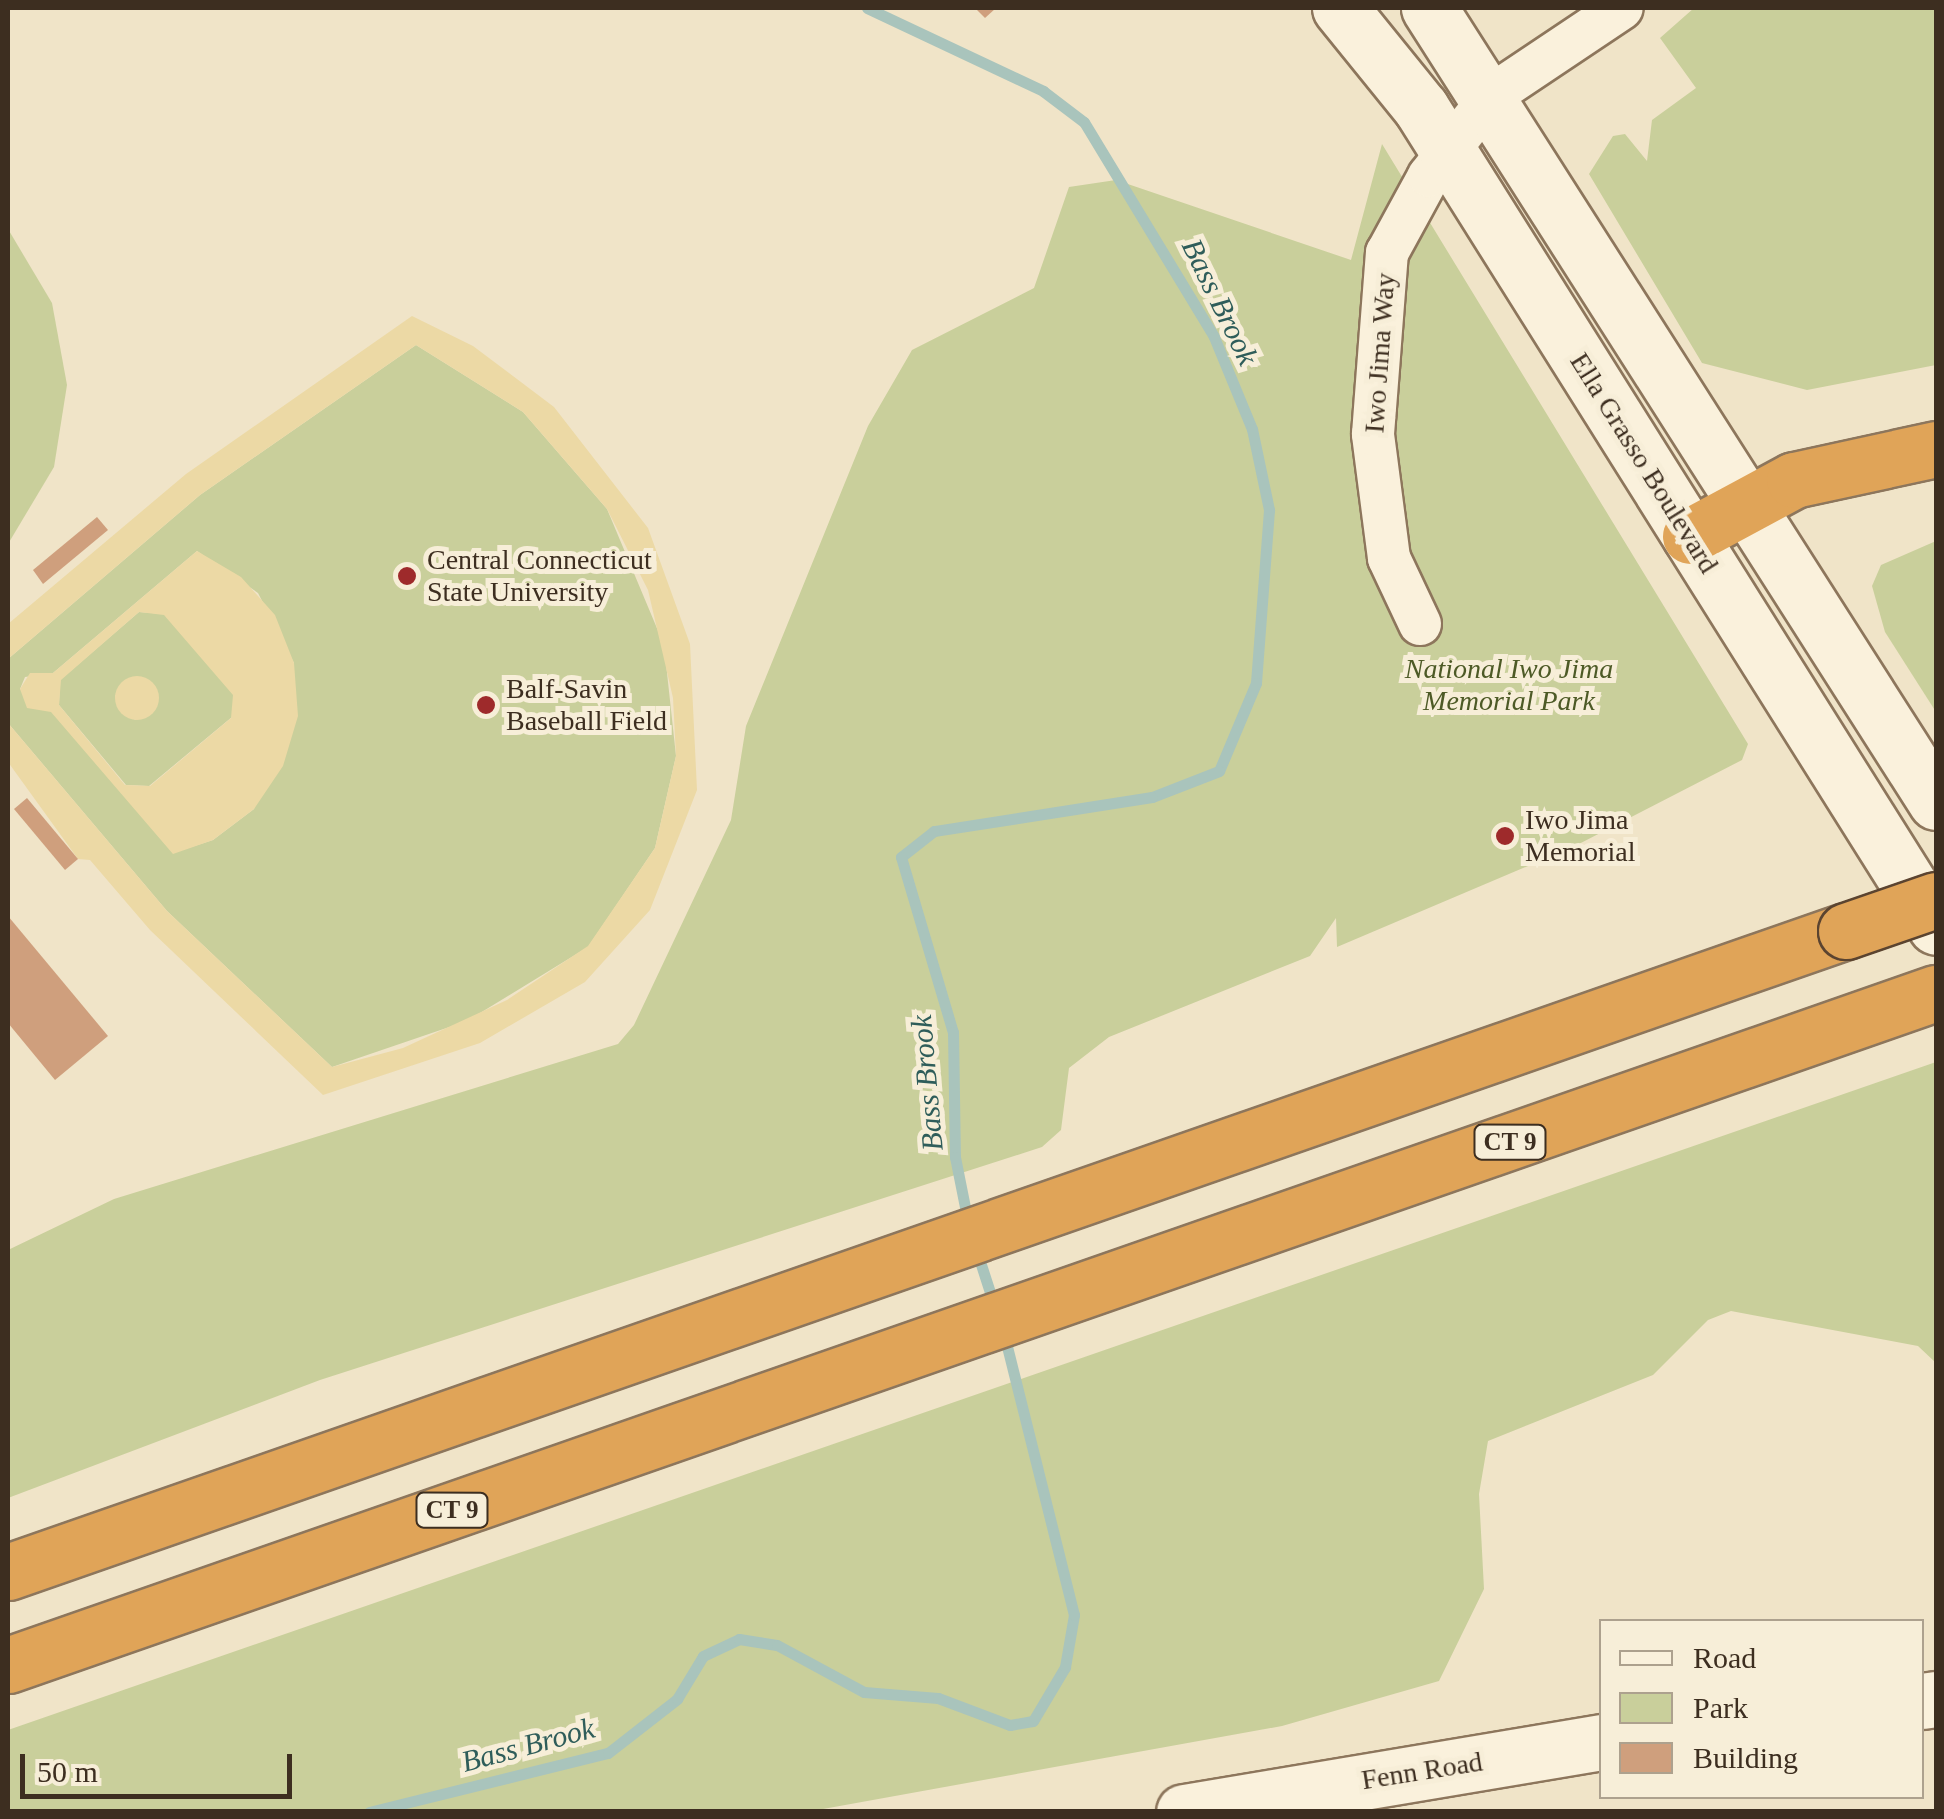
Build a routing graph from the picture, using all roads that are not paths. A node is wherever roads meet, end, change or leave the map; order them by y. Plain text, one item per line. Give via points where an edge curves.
1 (1340, 8) edge
2 (1428, 8) edge
3 (1622, 8) edge
4 (1492, 95) junction
5 (1448, 151) junction
6 (1936, 449) edge
7 (1747, 500) junction
8 (1690, 536) junction
9 (1420, 624) dead end
10 (1936, 802) edge
11 (1936, 900) edge
12 (1936, 927) edge
13 (1915, 1001) edge
14 (8, 1572) edge
15 (8, 1666) edge
16 (1599, 1743) edge
17 (1184, 1812) edge

1 - 5 main road, Ella Grasso Boulevard
2 - 4 main road
3 - 4 street, Iwo Jima Way
4 - 5 street, Iwo Jima Way
4 - 7 main road
5 - 8 main road, Ella Grasso Boulevard
5 - 9 street, Iwo Jima Way via 1387,253 1378,338 1373,434 1390,558
6 - 7 highway via 1818,473
7 - 8 highway
7 - 10 main road
8 - 12 main road, Ella Grasso Boulevard
11 - 14 highway, bridge
13 - 15 highway, CT 9
16 - 17 main road, Fenn Road

